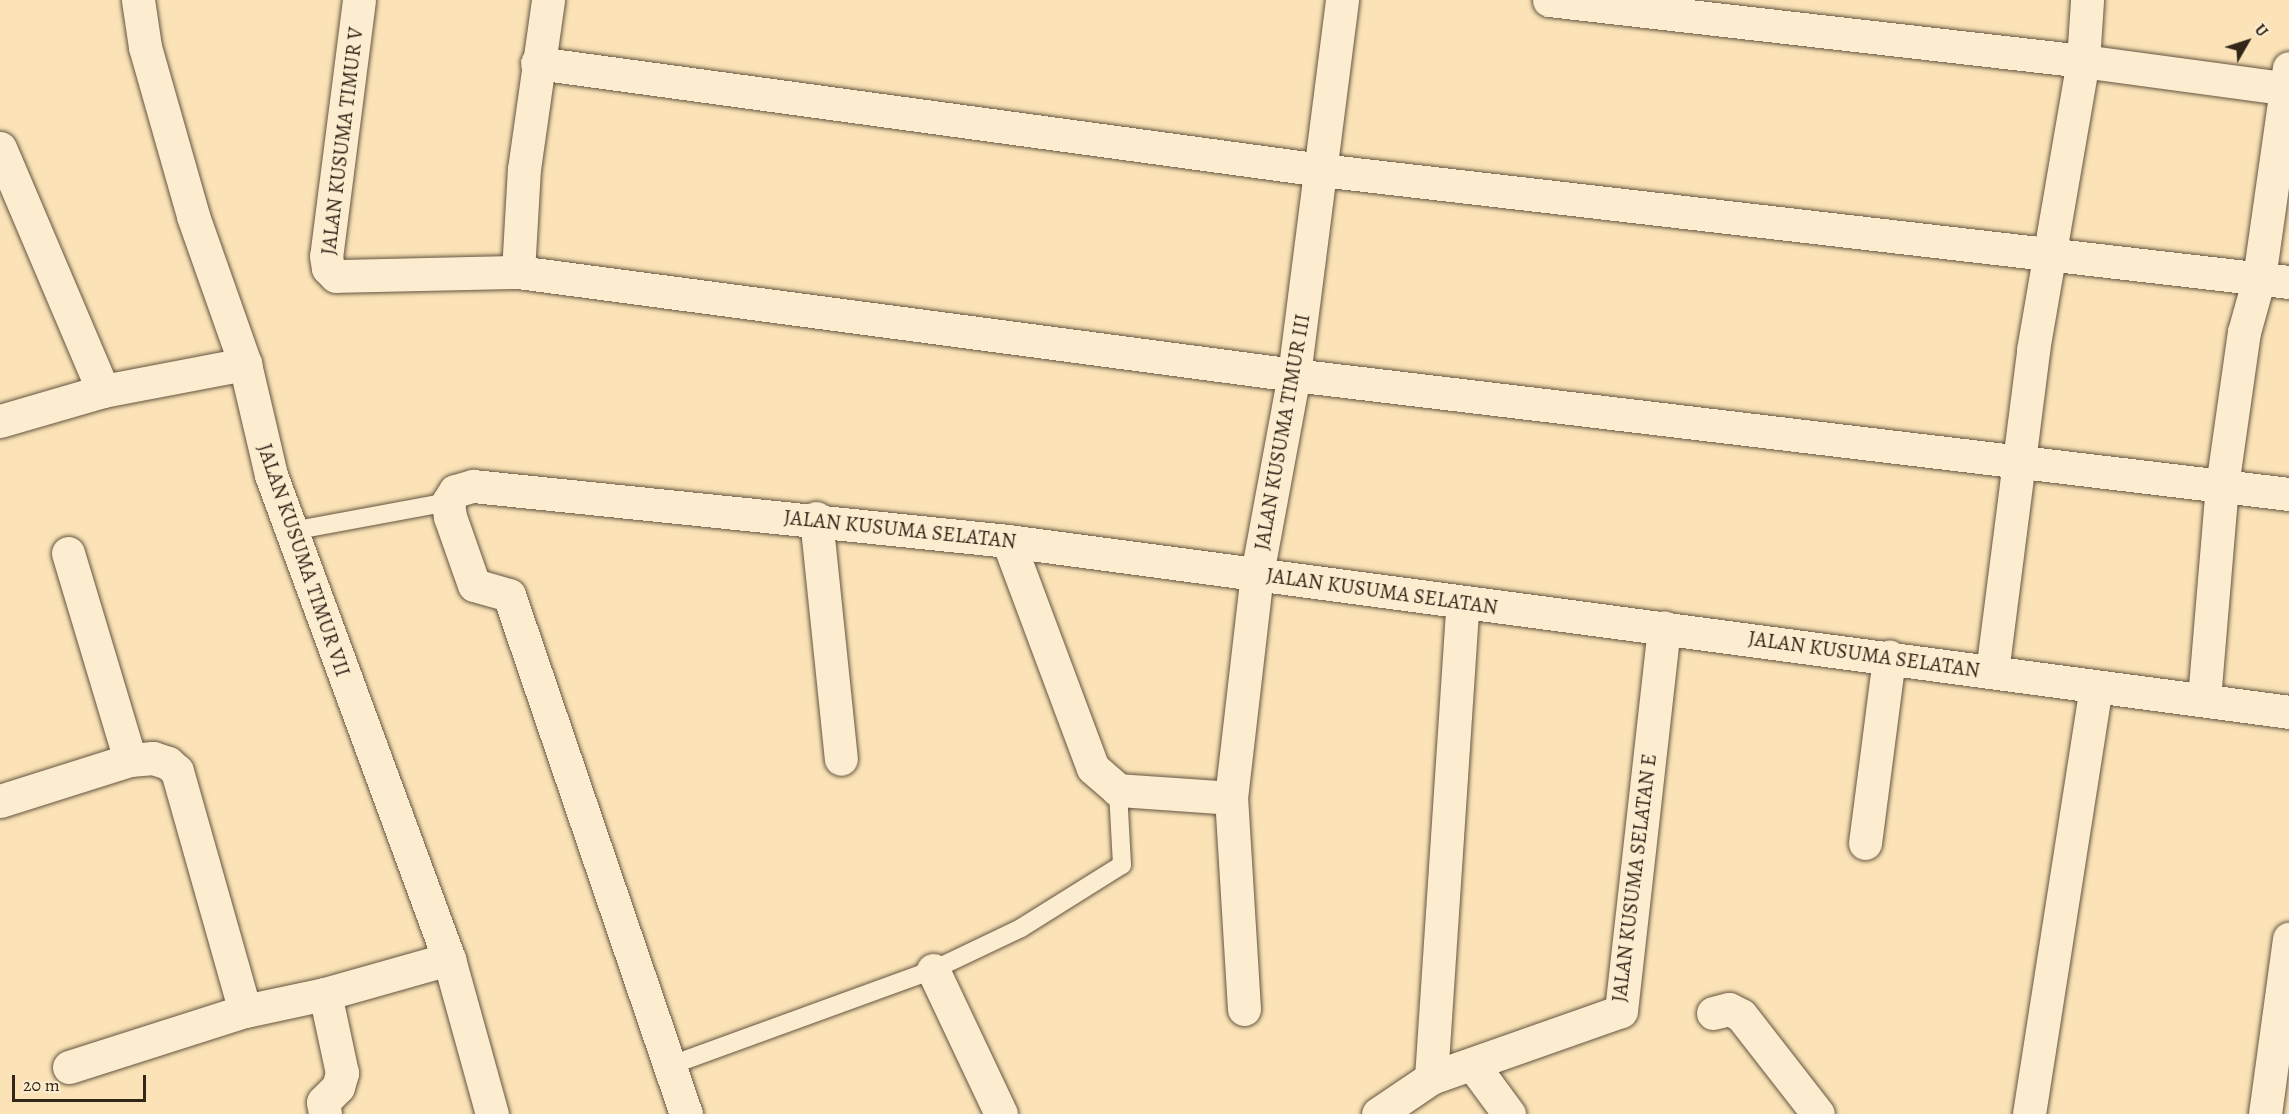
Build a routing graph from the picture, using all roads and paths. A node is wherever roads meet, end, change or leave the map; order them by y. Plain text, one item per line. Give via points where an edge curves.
1 (138, 0) edge
2 (360, 0) edge
3 (548, 0) edge
4 (1342, 0) edge
5 (1549, 0) edge
6 (2087, 0) edge
7 (2083, 61) junction
8 (537, 63) junction
9 (2288, 82) edge
10 (0, 148) edge
11 (1321, 170) junction
12 (2050, 256) junction
13 (518, 272) junction
14 (2274, 280) edge
15 (245, 364) junction
16 (1294, 375) junction
17 (104, 391) junction
18 (0, 421) edge
19 (2018, 459) junction
20 (2222, 486) junction
21 (461, 494) junction
22 (2289, 494) edge
23 (816, 518) junction
24 (292, 531) junction
25 (1008, 541) junction
26 (68, 553) dead end
27 (1257, 574) junction
28 (1463, 602) junction
29 (1664, 627) junction
30 (1889, 657) junction
31 (1992, 672) junction
32 (2096, 688) junction
33 (2204, 699) junction
34 (2289, 712) edge
35 (841, 759) dead end
36 (130, 760) junction
37 (1118, 790) junction
38 (1231, 798) junction
39 (0, 801) edge
40 (1865, 843) dead end
41 (2289, 939) edge
42 (449, 959) junction
43 (933, 970) junction
44 (326, 994) junction
45 (1244, 1009) dead end
46 (245, 1011) junction
47 (1713, 1013) dead end
48 (1473, 1065) junction
49 (669, 1066) junction
50 (69, 1067) dead end
51 (1431, 1078) junction
52 (325, 1114) edge
53 (492, 1114) edge
54 (686, 1114) edge
55 (1001, 1114) edge
56 (1378, 1114) edge
57 (1509, 1114) edge
58 (1818, 1114) edge
59 (2029, 1114) edge
60 (2265, 1114) edge

1 - 15 street, JALAN KUSUMA TIMUR VII via 145,47 194,216
2 - 13 street, JALAN KUSUMA TIMUR V via 326,256 328,268 336,276
3 - 8 street
4 - 11 street, JALAN KUSUMA TIMUR III
5 - 7 street
6 - 7 street
7 - 9 street
7 - 12 street
8 - 11 street
8 - 13 street via 524,169
9 - 14 street
10 - 17 street
11 - 12 street
11 - 16 street, JALAN KUSUMA TIMUR III
12 - 14 street
12 - 19 street
13 - 16 street
14 - 20 street via 2244,332
15 - 17 street
15 - 24 street, JALAN KUSUMA TIMUR VII via 271,475
16 - 19 street
16 - 27 street, JALAN KUSUMA TIMUR III
17 - 18 street
19 - 20 street
19 - 31 street
20 - 22 street
20 - 33 street
21 - 23 street, JALAN KUSUMA SELATAN
21 - 24 lane
21 - 49 street via 474,585 509,595
23 - 25 street, JALAN KUSUMA SELATAN
23 - 35 street
24 - 42 street, JALAN KUSUMA TIMUR VII
25 - 27 street, JALAN KUSUMA SELATAN
25 - 37 street via 1093,768
26 - 36 street
27 - 28 street, JALAN KUSUMA SELATAN
27 - 38 street, JALAN KUSUMA TIMUR III
28 - 29 street, JALAN KUSUMA SELATAN
28 - 51 street
29 - 30 street, JALAN KUSUMA SELATAN
29 - 48 street, JALAN KUSUMA SELATAN E via 1621,1011
30 - 31 street, JALAN KUSUMA SELATAN
30 - 40 street
31 - 32 street, JALAN KUSUMA SELATAN
32 - 33 street, JALAN KUSUMA SELATAN
32 - 59 street
33 - 34 street, JALAN KUSUMA SELATAN
36 - 39 street
36 - 46 street via 153,758 177,771
37 - 38 street
37 - 43 lane via 1122,865 1021,928
38 - 45 street, JALAN KUSUMA TIMUR III
41 - 60 street
42 - 44 street
42 - 53 street, JALAN KUSUMA TIMUR VII
43 - 49 lane
43 - 55 street
44 - 46 street
44 - 52 street via 342,1072 338,1088 323,1102
46 - 50 street
47 - 58 street via 1729,1009 1742,1015
48 - 51 street
48 - 57 street
49 - 54 street
51 - 56 street

